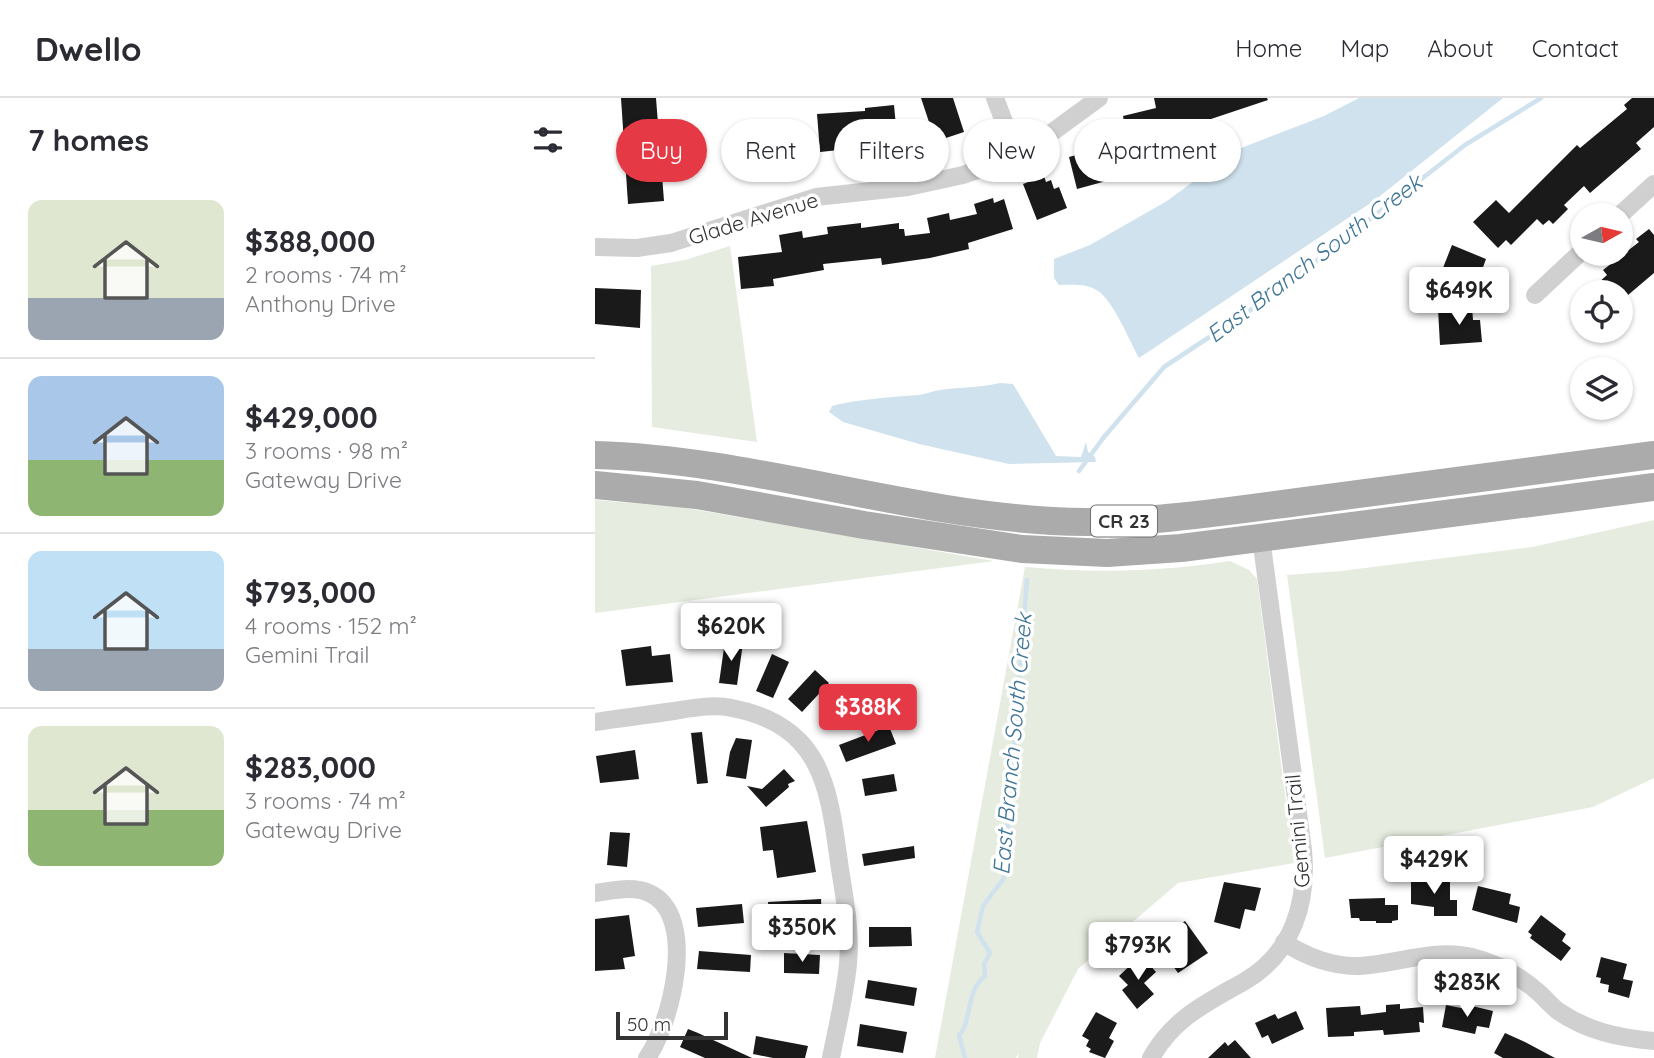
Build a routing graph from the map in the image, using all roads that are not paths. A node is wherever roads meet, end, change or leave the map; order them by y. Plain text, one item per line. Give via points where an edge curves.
1 (995, 98) edge
2 (1099, 98) edge
3 (1003, 119) edge
4 (1060, 127) edge
5 (963, 176) edge
6 (1654, 184) edge
7 (1633, 203) edge
8 (595, 247) edge
9 (1570, 262) edge
10 (1535, 295) dead end
11 (595, 455) edge
12 (1654, 455) edge
13 (595, 485) edge
14 (1654, 487) edge
15 (1261, 538) junction
16 (595, 722) edge
17 (595, 893) edge
18 (1284, 942) junction
19 (1654, 1041) edge
20 (647, 1058) edge
21 (831, 1058) edge
22 (1151, 1058) edge

1 - 3 street
2 - 4 street, Glade Avenue
5 - 8 street, Glade Avenue via 816,197 671,243
6 - 7 street
9 - 10 street
11 - 12 main road, CR 23 via 681,462 996,515 1096,522 1259,507
13 - 15 main road, CR 23 via 697,495 1049,551 1150,551
14 - 15 main road, CR 23
15 - 18 street, Gemini Trail via 1304,866 1302,905
16 - 21 street via 731,707 774,723 813,758 831,803 848,924 848,963
17 - 20 street via 632,889 651,894 664,904 675,926 671,995 662,1030
18 - 19 street via 1307,955 1359,966 1419,955 1469,956 1518,977 1577,1023 1603,1033
18 - 22 street, Gemini Trail via 1256,973 1176,1024

